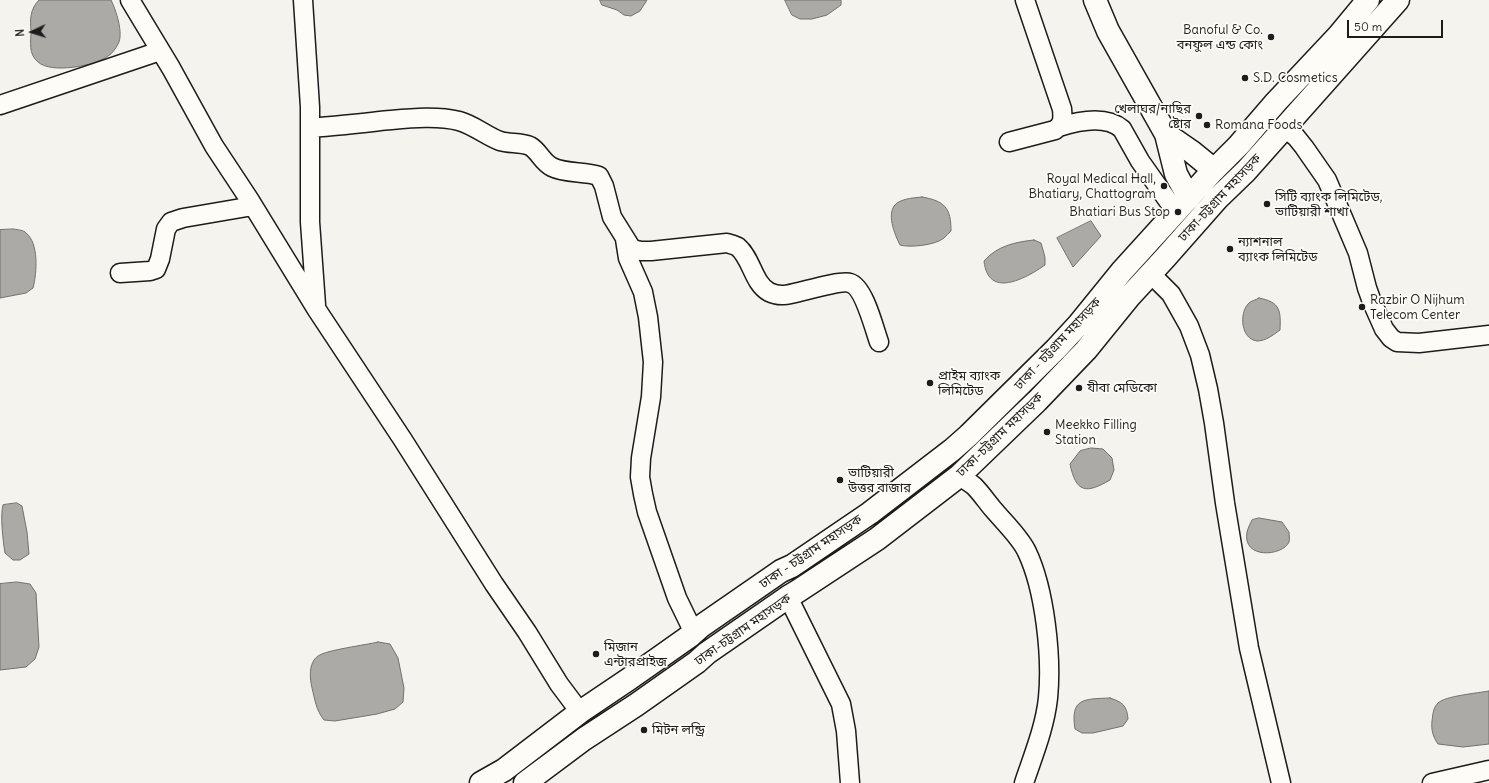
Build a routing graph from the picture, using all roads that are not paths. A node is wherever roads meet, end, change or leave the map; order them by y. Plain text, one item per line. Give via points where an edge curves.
1 (130, 0) edge
2 (302, 0) edge
3 (1025, 0) edge
4 (1095, 0) edge
5 (1368, 0) edge
6 (1398, 0) edge
7 (160, 51) junction
8 (0, 105) edge
9 (1059, 127) junction
10 (310, 128) junction
11 (1284, 128) junction
12 (1166, 134) junction
13 (1009, 142) dead end
14 (1214, 170) junction
15 (1182, 205) junction
16 (253, 206) junction
17 (625, 238) junction
18 (120, 273) dead end
19 (1151, 274) junction
20 (316, 310) junction
21 (1489, 335) edge
22 (879, 342) dead end
23 (959, 476) junction
24 (788, 597) junction
25 (694, 633) junction
26 (580, 712) junction
27 (1489, 770) edge
28 (481, 783) edge
29 (526, 783) edge
30 (850, 783) edge
31 (1024, 783) edge
32 (1281, 783) edge
33 (1432, 783) edge

1 - 7 street
2 - 10 street
3 - 9 street via 1062,110 1063,121
4 - 12 main road via 1108,30
5 - 14 main road, ঢাকা - চট্টগ্রাম মহাসড়ক via 1339,35
6 - 11 main road, ঢাকা-চট্টগ্রাম মহাসড়ক
7 - 8 street
7 - 16 street via 214,146
9 - 13 street
9 - 15 street via 1079,122 1102,121 1119,126 1140,161
10 - 17 street via 412,118 460,121 502,142 530,146 542,160 559,170 599,176 612,216
10 - 20 street via 310,222
11 - 19 main road, ঢাকা-চট্টগ্রাম মহাসড়ক
11 - 21 street via 1296,137 1327,180 1358,253 1372,302 1390,338 1397,342 1419,343
12 - 14 main road
12 - 15 main road
14 - 15 main road, ঢাকা - চট্টগ্রাম মহাসড়ক
15 - 25 main road, ঢাকা - চট্টগ্রাম মহাসড়ক via 1056,349 952,450 870,513 781,571
16 - 18 street via 171,222 166,229 156,269
16 - 20 street
17 - 22 street via 632,249 641,251 727,242 738,247 760,284 776,295 849,282 856,286 863,298
17 - 25 street via 628,258 643,292 653,362 640,477 647,512 677,598
19 - 23 main road, ঢাকা-চট্টগ্রাম মহাসড়ক via 1063,375
19 - 32 street via 1171,294 1189,326 1200,355 1214,423 1249,648
20 - 26 street via 403,440 559,684
23 - 24 main road, ঢাকা-চট্টগ্রাম মহাসড়ক via 877,538
23 - 31 street via 974,486 1027,551 1042,604 1047,634 1048,699
24 - 29 main road, ঢাকা-চট্টগ্রাম মহাসড়ক via 584,739
24 - 30 street via 841,704
25 - 26 main road, ঢাকা - চট্টগ্রাম মহাসড়ক
26 - 28 main road, ঢাকা - চট্টগ্রাম মহাসড়ক via 504,770
27 - 33 street

